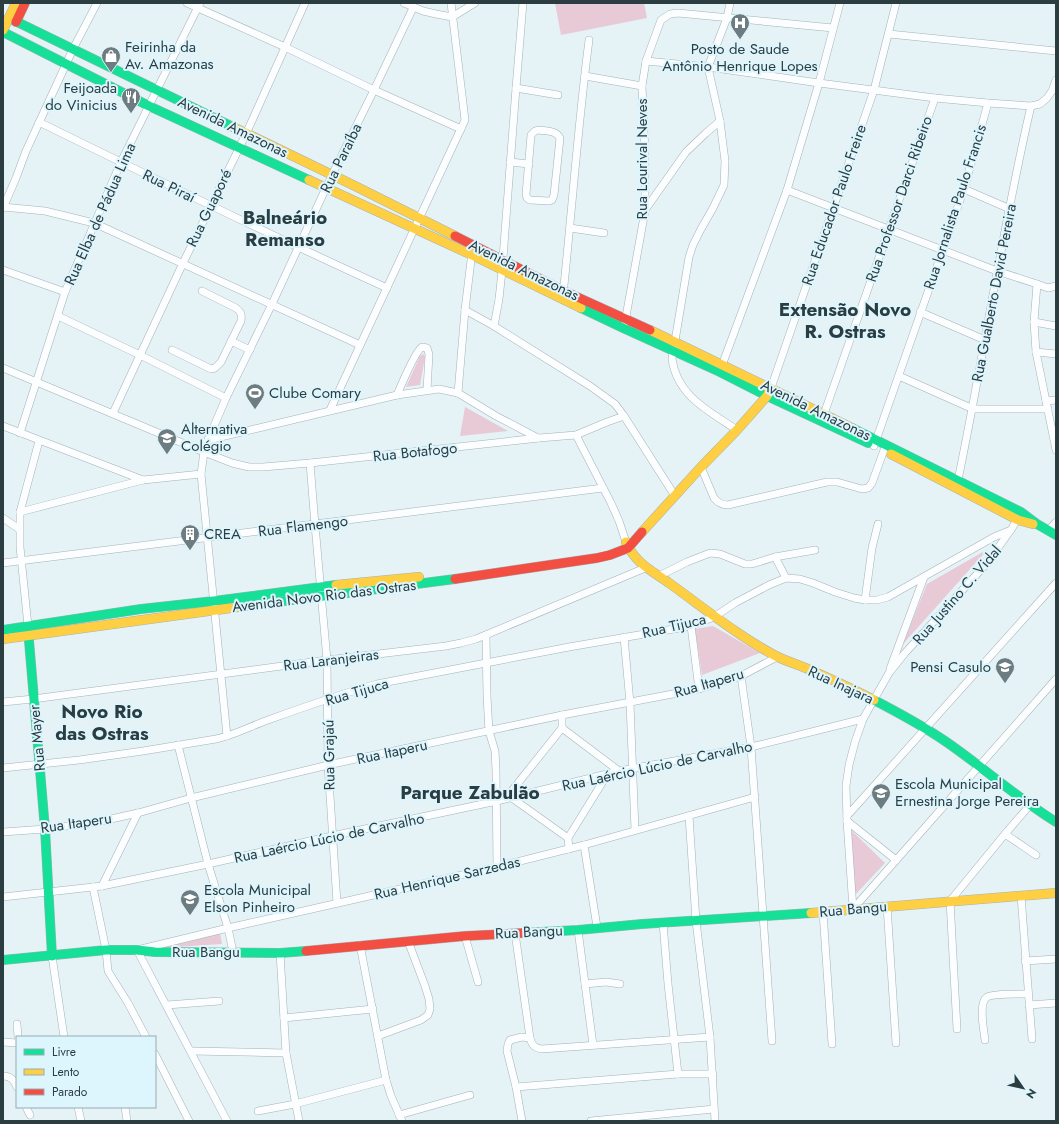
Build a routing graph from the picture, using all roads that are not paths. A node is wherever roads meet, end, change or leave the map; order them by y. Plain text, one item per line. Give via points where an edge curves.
1 (10, 3) edge
2 (16, 3) edge
3 (25, 3) edge
4 (97, 3) edge
5 (187, 3) edge
6 (305, 3) edge
7 (404, 3) edge
8 (451, 3) edge
9 (475, 3) edge
10 (523, 3) edge
11 (730, 3) edge
12 (840, 3) edge
13 (896, 3) edge
14 (199, 6) edge
15 (414, 8) junction
16 (452, 16) junction
17 (727, 18) junction
18 (9, 19) edge
19 (834, 28) junction
20 (3, 31) edge
21 (889, 34) junction
22 (589, 40) dead end
23 (285, 47) junction
24 (73, 50) junction
25 (1056, 51) edge
26 (646, 61) junction
27 (66, 65) junction
28 (708, 67) junction
29 (585, 76) junction
30 (1056, 80) edge
31 (819, 83) junction
32 (642, 86) junction
33 (516, 88) junction
34 (157, 90) junction
35 (374, 90) junction
36 (874, 90) junction
37 (558, 95) dead end
38 (935, 98) junction
39 (988, 103) junction
40 (149, 106) junction
41 (1030, 106) junction
42 (720, 121) junction
43 (39, 122) junction
44 (461, 129) junction
45 (246, 134) junction
46 (239, 147) junction
47 (121, 162) junction
48 (510, 162) junction
49 (529, 164) junction
50 (332, 175) junction
51 (326, 187) junction
52 (964, 189) junction
53 (787, 190) junction
54 (210, 206) junction
55 (3, 207) edge
56 (833, 208) junction
57 (645, 210) junction
58 (1010, 210) junction
59 (420, 219) junction
60 (94, 224) junction
61 (570, 228) junction
62 (415, 229) junction
63 (889, 229) junction
64 (604, 233) dead end
65 (473, 245) junction
66 (298, 248) junction
67 (943, 250) junction
68 (472, 256) junction
69 (503, 260) junction
70 (182, 263) junction
71 (3, 270) edge
72 (502, 271) junction
73 (997, 271) junction
74 (1037, 284) junction
75 (1056, 286) edge
76 (387, 288) junction
77 (202, 291) dead end
78 (65, 292) junction
79 (563, 295) junction
80 (272, 304) junction
81 (465, 310) junction
82 (920, 312) junction
83 (58, 316) junction
84 (1034, 322) junction
85 (624, 324) junction
86 (494, 326) junction
87 (1056, 326) edge
88 (984, 340) junction
89 (231, 341) junction
90 (675, 342) junction
91 (360, 345) junction
92 (172, 350) dead end
93 (250, 350) junction
94 (673, 351) junction
95 (1036, 352) junction
96 (1056, 354) edge
97 (140, 355) junction
98 (3, 368) edge
99 (721, 368) junction
100 (899, 376) junction
101 (37, 382) junction
102 (427, 390) junction
103 (769, 392) junction
104 (458, 393) junction
105 (397, 395) junction
106 (226, 398) junction
107 (1056, 400) edge
108 (1046, 401) junction
109 (973, 409) junction
110 (1048, 409) junction
111 (330, 410) junction
112 (113, 413) junction
113 (824, 414) junction
114 (624, 416) junction
115 (3, 426) edge
116 (737, 430) junction
117 (20, 433) junction
118 (576, 435) junction
119 (539, 438) junction
120 (208, 440) junction
121 (39, 441) junction
122 (875, 442) junction
123 (884, 450) junction
124 (1056, 450) edge
125 (204, 452) junction
126 (310, 463) junction
127 (701, 467) junction
128 (201, 474) junction
129 (143, 480) junction
130 (958, 480) junction
131 (603, 488) junction
132 (675, 496) junction
133 (20, 512) junction
134 (1019, 516) junction
135 (3, 518) edge
136 (1056, 522) edge
137 (878, 524) dead end
138 (314, 525) junction
139 (19, 529) junction
140 (1011, 530) junction
141 (1052, 532) edge
142 (208, 538) junction
143 (626, 545) junction
144 (815, 550) dead end
145 (775, 557) junction
146 (22, 561) junction
147 (3, 563) edge
148 (645, 568) junction
149 (659, 576) junction
150 (924, 577) junction
151 (786, 578) junction
152 (1056, 583) edge
153 (320, 586) junction
154 (322, 597) junction
155 (865, 600) junction
156 (215, 605) junction
157 (714, 617) junction
158 (690, 626) junction
159 (3, 630) edge
160 (29, 631) junction
161 (486, 635) junction
162 (624, 637) junction
163 (3, 639) edge
164 (777, 657) junction
165 (327, 660) junction
166 (486, 663) junction
167 (889, 673) junction
168 (222, 674) junction
169 (741, 676) junction
170 (1056, 679) edge
171 (699, 689) junction
172 (33, 699) junction
173 (328, 700) junction
174 (874, 700) junction
175 (3, 702) edge
176 (630, 703) junction
177 (562, 715) junction
178 (863, 719) junction
179 (562, 728) junction
180 (926, 729) junction
181 (489, 730) junction
182 (227, 736) junction
183 (178, 745) junction
184 (752, 747) junction
185 (40, 765) junction
186 (328, 765) junction
187 (979, 766) junction
188 (3, 768) edge
189 (632, 769) junction
190 (619, 771) junction
191 (607, 775) junction
192 (755, 797) junction
193 (191, 798) junction
194 (509, 798) junction
195 (497, 801) junction
196 (1030, 805) junction
197 (138, 813) junction
198 (688, 816) junction
199 (847, 818) junction
200 (1056, 822) edge
201 (45, 829) junction
202 (635, 830) junction
203 (3, 832) edge
204 (1005, 834) junction
205 (332, 836) junction
206 (568, 838) junction
207 (584, 845) junction
208 (569, 849) junction
209 (1036, 855) dead end
210 (896, 860) junction
211 (208, 864) junction
212 (497, 867) junction
213 (102, 886) junction
214 (93, 887) junction
215 (48, 892) junction
216 (1056, 893) edge
217 (1021, 896) junction
218 (3, 897) edge
219 (950, 901) junction
220 (337, 903) junction
221 (887, 906) junction
222 (852, 909) junction
223 (823, 912) junction
224 (763, 916) junction
225 (696, 921) junction
226 (663, 923) junction
227 (228, 928) junction
228 (597, 928) junction
229 (578, 930) junction
230 (516, 933) junction
231 (465, 936) junction
232 (408, 941) junction
233 (360, 945) junction
234 (106, 950) junction
235 (137, 950) junction
236 (233, 952) junction
237 (280, 953) junction
238 (52, 956) junction
239 (1056, 959) edge
240 (3, 960) edge
241 (1025, 961) junction
242 (478, 982) dead end
243 (585, 984) junction
244 (620, 984) dead end
245 (1028, 994) junction
246 (219, 1001) dead end
247 (1056, 1003) edge
248 (1029, 1004) junction
249 (167, 1005) junction
250 (373, 1009) junction
251 (284, 1018) junction
252 (18, 1024) dead end
253 (957, 1029) dead end
254 (18, 1036) edge
255 (64, 1036) edge
256 (145, 1036) edge
257 (378, 1036) junction
258 (710, 1036) junction
259 (530, 1038) junction
260 (1032, 1039) dead end
261 (674, 1040) junction
262 (984, 1040) dead end
263 (3, 1042) edge
264 (16, 1042) edge
265 (772, 1042) dead end
266 (896, 1043) dead end
267 (832, 1044) dead end
268 (593, 1045) junction
269 (191, 1051) junction
270 (286, 1053) junction
271 (158, 1067) edge
272 (678, 1074) junction
273 (713, 1074) junction
274 (3, 1076) edge
275 (386, 1080) junction
276 (16, 1085) edge
277 (516, 1087) junction
278 (470, 1095) dead end
279 (295, 1104) junction
280 (26, 1108) edge
281 (78, 1108) edge
282 (125, 1108) edge
283 (714, 1109) junction
284 (258, 1111) dead end
285 (30, 1116) dead end
286 (400, 1118) edge
287 (81, 1121) edge
288 (127, 1121) edge
289 (180, 1121) edge
290 (188, 1121) edge
291 (227, 1121) edge
292 (299, 1121) edge
293 (522, 1121) edge
294 (591, 1121) edge
295 (715, 1121) edge

1 - 18 main road
2 - 18 main road
3 - 18 main road
4 - 24 street
5 - 14 street
6 - 23 street, Rua Guaporé
7 - 15 street
8 - 16 street
9 - 16 street
10 - 33 street
11 - 17 street
12 - 19 street
13 - 21 street, Rua Educador Paulo Freire
14 - 23 street
14 - 34 street, Rua Elba de Pádua Lima
15 - 16 street
15 - 35 street, Rua Paraíba
16 - 44 street via 465,120
17 - 19 street
17 - 26 street, Rua Lourival Neves via 678,13 665,16 661,20
17 - 28 street
18 - 20 main road
18 - 24 main road, Avenida Amazonas
19 - 31 street
20 - 27 main road, Avenida Amazonas
21 - 25 street
21 - 36 street, Rua Educador Paulo Freire
22 - 29 street
23 - 35 street
23 - 45 street, Rua Guaporé
24 - 27 street
24 - 34 main road, Avenida Amazonas
26 - 28 street
26 - 32 street, Rua Lourival Neves
27 - 40 main road, Avenida Amazonas
27 - 43 street
28 - 31 street
28 - 42 street
29 - 32 street
29 - 61 street
30 - 41 street via 1047,98 1040,104
31 - 36 street
31 - 53 street
32 - 57 street, Rua Lourival Neves
33 - 37 street
33 - 48 street
34 - 40 street, Rua Elba de Pádua Lima
34 - 45 main road, Avenida Amazonas
35 - 44 street
35 - 50 street, Rua Paraíba
36 - 38 street
36 - 56 street, Rua Educador Paulo Freire
38 - 39 street
38 - 63 street, Rua Professor Darci Ribeiro
39 - 41 street
39 - 52 street, Rua Jornalista Paulo Francis
40 - 46 main road, Avenida Amazonas
40 - 47 street, Rua Elba de Pádua Lima
41 - 58 street, Rua Gualberto David Pereira
42 - 57 street via 686,152
42 - 90 street via 725,161 724,185 693,245
43 - 47 street, Rua Piraí
43 - 55 street
44 - 59 street
45 - 46 street, Rua Guaporé
45 - 50 main road, Avenida Amazonas
46 - 51 main road, Avenida Amazonas
46 - 54 street, Rua Guaporé
47 - 54 street, Rua Piraí
47 - 60 street, Rua Elba de Pádua Lima
48 - 49 street
48 - 69 street
49 - 49 street via 533,133 538,130 558,134 560,138 552,200 527,198
50 - 51 street, Rua Paraíba
50 - 59 main road, Avenida Amazonas
51 - 62 main road, Avenida Amazonas
51 - 66 street, Rua Paraíba
52 - 58 street
52 - 67 street, Rua Jornalista Paulo Francis
53 - 56 street
53 - 99 street
54 - 66 street, Rua Piraí
54 - 70 street, Rua Guaporé
55 - 60 street via 45,211
56 - 63 street
56 - 103 street, Rua Educador Paulo Freire
57 - 85 street, Rua Lourival Neves
58 - 73 street, Rua Gualberto David Pereira
59 - 62 street
59 - 65 main road, Avenida Amazonas
60 - 70 street
60 - 78 street, Rua Elba de Pádua Lima
61 - 64 street
61 - 79 street
62 - 68 main road, Avenida Amazonas
62 - 76 street
63 - 67 street
63 - 113 street, Rua Professor Darci Ribeiro
65 - 68 street
65 - 69 main road, Avenida Amazonas
66 - 76 street, Rua Piraí
66 - 80 street, Rua Paraíba
67 - 73 street
67 - 82 street, Rua Jornalista Paulo Francis
68 - 72 main road, Avenida Amazonas
68 - 81 street
69 - 72 street
69 - 79 main road, Avenida Amazonas
70 - 80 street
70 - 97 street, Rua Guaporé
71 - 78 street
72 - 79 main road, Avenida Amazonas
72 - 86 street
73 - 74 street
73 - 88 street, Rua Gualberto David Pereira
74 - 75 street via 1048,288
74 - 84 street
76 - 91 street
77 - 89 street via 241,311 241,321
78 - 83 street, Rua Elba de Pádua Lima
79 - 85 main road, Avenida Amazonas
80 - 91 street
80 - 93 street, Rua Paraíba
81 - 86 street
81 - 104 street
82 - 88 street
82 - 100 street, Rua Jornalista Paulo Francis
83 - 97 street
83 - 101 street, Rua Elba de Pádua Lima
84 - 87 street
84 - 95 street
85 - 90 main road, Avenida Amazonas
85 - 94 main road, Avenida Amazonas
86 - 114 street via 590,386 615,404
88 - 109 street, Rua Gualberto David Pereira
89 - 92 street via 221,362 212,369
89 - 93 street
90 - 94 street
90 - 99 main road, Avenida Amazonas
91 - 111 street
93 - 106 street, Rua Paraíba
94 - 99 main road, Avenida Amazonas
94 - 116 street via 673,369 689,396
95 - 96 street
95 - 108 street
97 - 106 street
97 - 112 street, Rua Guaporé
98 - 101 street, Rua Botafogo
99 - 103 main road, Avenida Amazonas
100 - 109 street
100 - 122 street, Rua Jornalista Paulo Francis
101 - 112 street, Rua Botafogo
101 - 117 street, Rua Elba de Pádua Lima
102 - 104 street via 439,389
102 - 105 street
102 - 105 street via 429,354 427,348 422,346
103 - 113 main road, Avenida Amazonas
103 - 116 main road, Avenida Novo Rio das Ostras
103 - 122 main road, Avenida Amazonas
104 - 119 street
105 - 111 street
106 - 120 street, Rua Paraíba
107 - 108 street
108 - 110 street
109 - 110 street
109 - 130 street, Rua Gualberto David Pereira
110 - 124 street
111 - 120 street
112 - 125 street, Rua Botafogo
113 - 122 main road, Avenida Amazonas
114 - 118 street, Rua Botafogo
114 - 132 street
115 - 117 street
116 - 127 main road, Avenida Novo Rio das Ostras
117 - 121 street
118 - 119 street, Rua Botafogo
118 - 131 street
119 - 126 street, Rua Botafogo
120 - 125 street, Rua Paraíba
121 - 129 street
121 - 133 street, Rua Mayer
122 - 123 main road, Avenida Amazonas
122 - 130 main road, Avenida Amazonas
123 - 127 street via 868,488 827,482 734,504 723,505 714,498
123 - 134 main road, Avenida Amazonas
125 - 126 street, Rua Botafogo via 249,467
125 - 128 street, Rua Paraíba
126 - 138 street, Rua Grajaú
127 - 132 main road, Avenida Novo Rio das Ostras
128 - 129 street
128 - 142 street, Rua Paraíba
129 - 133 street
130 - 134 main road, Avenida Amazonas
131 - 138 street, Rua Flamengo
131 - 143 street via 619,521
132 - 143 main road, Avenida Novo Rio das Ostras via 638,536
133 - 139 street, Rua Mayer
134 - 140 street, Rua Justino C. Vidal
134 - 141 main road, Avenida Amazonas
135 - 139 street
136 - 141 street
137 - 155 street
138 - 142 street, Rua Flamengo
138 - 153 street, Rua Grajaú
139 - 146 street, Rua Mayer
140 - 150 street
140 - 167 street, Rua Justino C. Vidal via 988,562
142 - 146 street, Rua Flamengo
142 - 156 street, Rua Paraíba
143 - 148 main road, Rua Inajara
143 - 153 main road, Avenida Novo Rio das Ostras via 600,553 412,578
143 - 154 main road, Avenida Novo Rio das Ostras via 620,551 597,558
144 - 145 street
145 - 149 street via 745,564 720,554 710,553
145 - 151 street
146 - 147 street, Rua Flamengo
146 - 160 street, Rua Mayer
148 - 149 main road, Rua Inajara
148 - 161 street, Rua Laranjeiras
149 - 157 main road, Rua Inajara
150 - 155 street via 888,597
150 - 167 street
151 - 155 street via 807,581
151 - 157 street, Rua Tijuca via 735,603
152 - 180 street
153 - 154 street, Rua Grajaú
153 - 156 main road, Avenida Novo Rio das Ostras
154 - 156 main road, Avenida Novo Rio das Ostras
154 - 165 street, Rua Grajaú
156 - 160 main road, Avenida Novo Rio das Ostras
156 - 168 street, Rua Paraíba
157 - 158 street, Rua Tijuca
157 - 164 main road, Rua Inajara
158 - 162 street, Rua Tijuca
158 - 171 street
159 - 160 main road, Avenida Novo Rio das Ostras
160 - 163 main road, Avenida Novo Rio das Ostras
160 - 172 main road, Rua Mayer
161 - 165 street, Rua Laranjeiras via 446,646
161 - 166 street
162 - 166 street, Rua Tijuca
162 - 176 street
164 - 169 street, Rua Itaperu
164 - 174 main road, Rua Inajara
165 - 168 street, Rua Laranjeiras
165 - 173 street, Rua Grajaú
166 - 173 street, Rua Tijuca via 377,684
166 - 181 street
167 - 174 street, Rua Justino C. Vidal
168 - 172 street, Rua Laranjeiras
168 - 182 street, Rua Paraíba
169 - 171 street, Rua Itaperu
169 - 184 street
170 - 187 street
171 - 176 street, Rua Itaperu
172 - 175 street, Rua Laranjeiras
172 - 185 main road, Rua Mayer
173 - 182 street, Rua Tijuca
173 - 186 street, Rua Grajaú
174 - 178 street, Rua Justino C. Vidal
174 - 180 main road, Rua Inajara
176 - 177 street, Rua Itaperu
176 - 189 street
177 - 179 street
177 - 181 street, Rua Itaperu
178 - 184 street, Rua Laércio Lúcio de Carvalho
178 - 199 street, Rua Justino C. Vidal via 849,765 846,786
179 - 190 street
179 - 194 street
180 - 187 main road, Rua Inajara
180 - 199 street
181 - 186 street, Rua Itaperu
181 - 195 street via 495,751
182 - 183 street, Rua Tijuca
183 - 185 street, Rua Tijuca
183 - 193 street
184 - 189 street, Rua Laércio Lúcio de Carvalho
184 - 192 street
185 - 188 street, Rua Tijuca
185 - 201 main road, Rua Mayer
186 - 193 street, Rua Itaperu
186 - 205 street, Rua Grajaú
187 - 196 main road, Rua Inajara
187 - 210 street
189 - 190 street, Rua Laércio Lúcio de Carvalho
189 - 202 street
190 - 191 street, Rua Laércio Lúcio de Carvalho
191 - 194 street, Rua Laércio Lúcio de Carvalho
191 - 206 street
192 - 198 street, Rua Henrique Sarzedas
192 - 224 street
193 - 197 street, Rua Itaperu
193 - 211 street
194 - 195 street, Rua Laércio Lúcio de Carvalho
194 - 206 street
195 - 205 street, Rua Laércio Lúcio de Carvalho
195 - 212 street
196 - 200 main road, Rua Inajara
196 - 204 street
197 - 201 street, Rua Itaperu
197 - 213 street
198 - 202 street, Rua Henrique Sarzedas
198 - 225 street
199 - 210 street
199 - 222 street, Rua Justino C. Vidal
201 - 203 street, Rua Itaperu
201 - 215 main road, Rua Mayer
202 - 207 street, Rua Henrique Sarzedas
204 - 209 street
204 - 219 street
205 - 211 street, Rua Laércio Lúcio de Carvalho
205 - 220 street, Rua Grajaú
206 - 208 street
207 - 208 street, Rua Henrique Sarzedas
207 - 228 street
208 - 212 street, Rua Henrique Sarzedas
210 - 222 street
211 - 213 street, Rua Laércio Lúcio de Carvalho
211 - 227 street
212 - 220 street, Rua Henrique Sarzedas
213 - 214 street, Rua Laércio Lúcio de Carvalho
214 - 215 street, Rua Laércio Lúcio de Carvalho
214 - 234 street
215 - 218 street, Rua Laércio Lúcio de Carvalho
215 - 238 main road, Rua Mayer
216 - 217 main road, Rua Bangu
217 - 219 main road, Rua Bangu
217 - 241 street
219 - 221 main road, Rua Bangu
219 - 253 street
220 - 227 street, Rua Henrique Sarzedas
221 - 222 main road, Rua Bangu
221 - 266 street
222 - 223 main road, Rua Bangu
223 - 224 main road, Rua Bangu
223 - 267 street
224 - 225 main road, Rua Bangu
224 - 265 street
225 - 226 main road, Rua Bangu
225 - 258 street
226 - 228 main road, Rua Bangu
226 - 261 street
227 - 235 street, Rua Henrique Sarzedas
227 - 236 street
228 - 229 main road, Rua Bangu
229 - 230 main road, Rua Bangu
229 - 243 street
230 - 231 main road, Rua Bangu
230 - 259 street
231 - 232 main road, Rua Bangu
231 - 242 street
232 - 233 main road, Rua Bangu
232 - 257 street via 425,986 430,1009 428,1015 421,1020
233 - 237 main road, Rua Bangu
233 - 250 street
234 - 235 main road, Rua Bangu
234 - 238 main road, Rua Bangu
234 - 256 street via 108,971
235 - 236 main road, Rua Bangu
235 - 249 street
236 - 237 main road, Rua Bangu
237 - 251 street
238 - 240 main road, Rua Bangu
238 - 255 street, Rua Mayer
239 - 241 street
241 - 245 street
243 - 244 street
243 - 268 street
245 - 248 street
245 - 262 street via 987,997 982,1012
246 - 249 street
247 - 248 street
248 - 260 street
249 - 269 street
250 - 251 street
250 - 257 street
251 - 270 street
252 - 254 street
257 - 275 street
258 - 261 street
258 - 273 street
259 - 268 street via 532,1045 542,1049
259 - 277 street via 515,1038 508,1044
261 - 268 street
261 - 272 street
263 - 264 street
269 - 270 street
269 - 291 street
270 - 279 street
271 - 290 street
272 - 273 street
272 - 277 street
273 - 283 street
274 - 276 street via 10,1077
275 - 279 street
275 - 286 street
277 - 293 street
278 - 286 street
279 - 284 street
279 - 292 street
280 - 285 street
281 - 287 street
282 - 288 street
283 - 294 street
283 - 295 street
289 - 290 street

